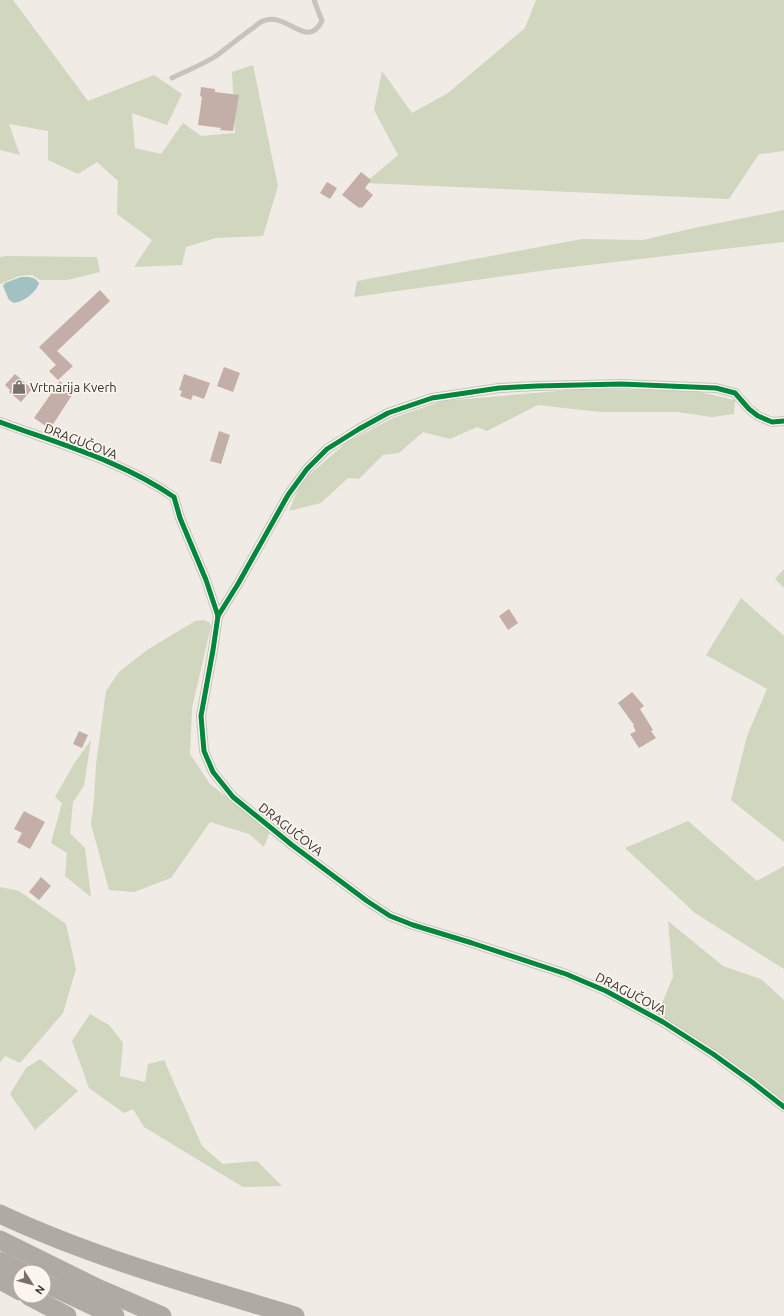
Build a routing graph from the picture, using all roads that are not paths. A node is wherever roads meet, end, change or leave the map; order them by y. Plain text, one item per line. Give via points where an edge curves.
1 (314, 0) edge
2 (172, 78) dead end
3 (784, 420) edge
4 (0, 422) edge
5 (218, 616) junction
6 (784, 1107) edge
7 (0, 1214) edge
8 (0, 1240) edge
9 (0, 1261) edge
10 (12, 1267) edge
11 (0, 1280) edge
12 (12, 1287) edge
13 (52, 1287) edge
14 (44, 1304) edge
15 (67, 1316) edge
16 (115, 1316) edge
17 (162, 1316) edge
18 (295, 1316) edge

1 - 2 lane via 322,21 318,28 311,32 302,32 283,21 263,21 214,57
3 - 5 street via 772,422 758,416 735,393 716,388 621,384 499,388 432,398 396,410 327,449 307,469 288,494
4 - 5 street, DRAGUČOVA via 104,460 174,497
5 - 6 street, DRAGUČOVA via 201,716 203,744 213,772 233,798 390,916 559,972 606,991 663,1022 713,1054
7 - 18 highway via 100,1255
8 - 17 highway via 97,1288
9 - 10 highway
11 - 12 highway
13 - 16 highway
14 - 15 highway

